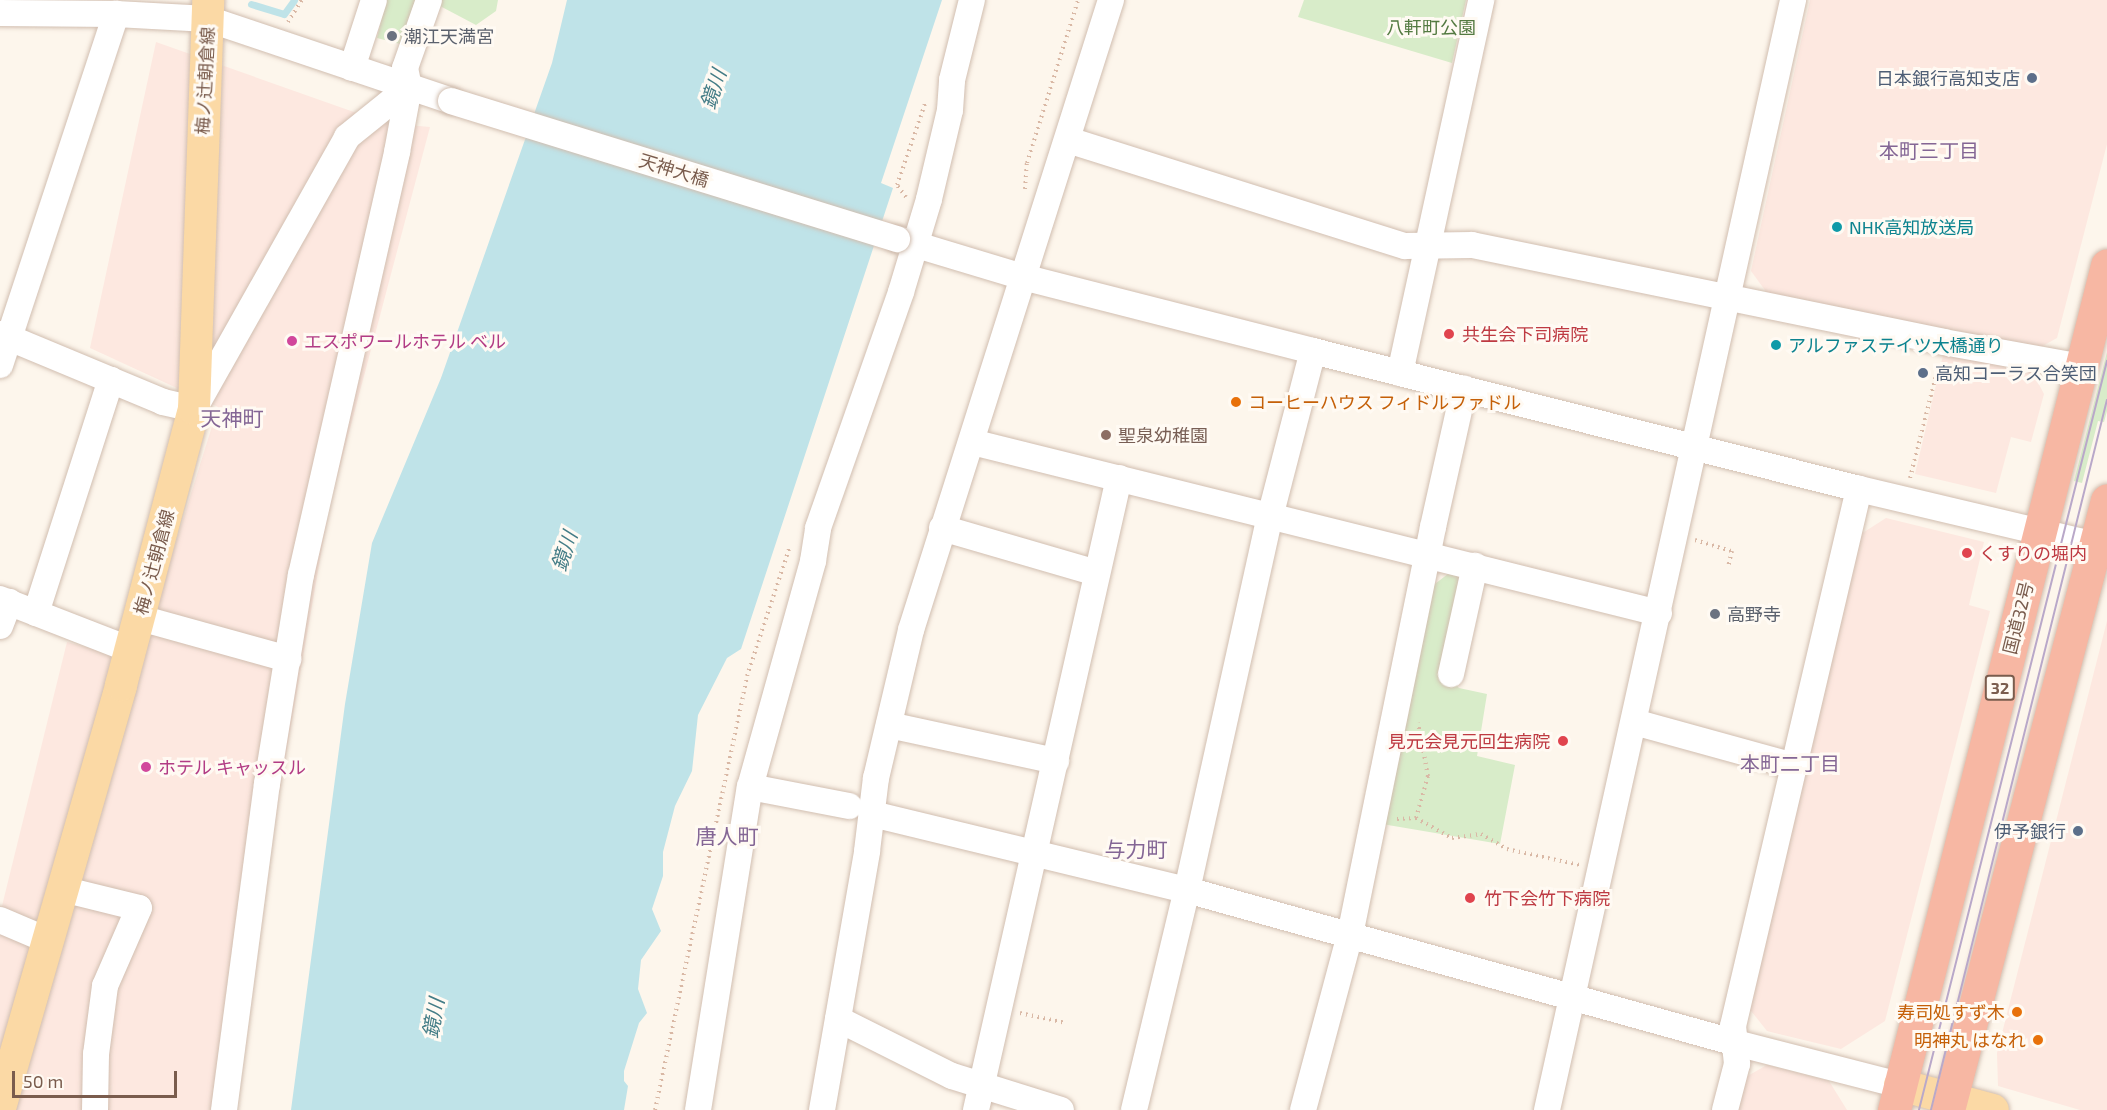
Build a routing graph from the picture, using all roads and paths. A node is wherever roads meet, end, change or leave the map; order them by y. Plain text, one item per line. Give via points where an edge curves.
1 (302, 0) edge
2 (374, 0) edge
3 (429, 0) edge
4 (972, 0) edge
5 (1078, 0) edge
6 (1111, 0) edge
7 (1480, 0) edge
8 (1793, 0) edge
9 (208, 10) edge
10 (0, 13) edge
11 (116, 14) junction
12 (284, 26) dead end
13 (352, 68) junction
14 (409, 87) junction
15 (1068, 140) junction
16 (1025, 197) dead end
17 (906, 242) junction
18 (1427, 245) junction
19 (2107, 265) edge
20 (1023, 276) junction
21 (1728, 298) junction
22 (5, 336) edge
23 (1944, 342) junction
24 (1313, 351) junction
25 (0, 364) edge
26 (2082, 367) junction
27 (1400, 373) junction
28 (111, 380) junction
29 (1464, 388) junction
30 (194, 410) junction
31 (972, 442) junction
32 (1694, 448) junction
33 (1119, 478) junction
34 (1910, 480) dead end
35 (1859, 489) junction
36 (2107, 500) edge
37 (1270, 517) junction
38 (942, 528) junction
39 (2040, 532) junction
40 (1686, 538) dead end
41 (2096, 545) junction
42 (1428, 554) junction
43 (1475, 566) junction
44 (1728, 567) dead end
45 (1097, 573) junction
46 (3, 609) edge
47 (36, 613) junction
48 (1659, 613) junction
49 (140, 618) junction
50 (131, 650) junction
51 (288, 659) junction
52 (1451, 674) dead end
53 (1416, 716) dead end
54 (1634, 722) junction
55 (889, 725) junction
56 (1056, 761) junction
57 (1794, 766) junction
58 (750, 787) junction
59 (860, 810) junction
60 (1416, 818) junction
61 (1374, 819) junction
62 (1035, 854) junction
63 (1586, 867) dead end
64 (62, 889) junction
65 (1187, 890) junction
66 (0, 920) edge
67 (1350, 935) junction
68 (47, 940) junction
69 (1572, 998) junction
70 (999, 1009) junction
71 (838, 1018) junction
72 (1066, 1023) dead end
73 (1736, 1043) junction
74 (979, 1098) edge
75 (1897, 1098) edge
76 (1949, 1105) edge
77 (0, 1108) edge
78 (95, 1110) edge
79 (224, 1110) edge
80 (698, 1110) edge
81 (822, 1110) edge
82 (1061, 1110) edge
83 (1134, 1110) edge
84 (1303, 1110) edge
85 (1547, 1110) edge
86 (1725, 1110) edge
87 (1993, 1110) edge

1 - 12 path
2 - 13 street
3 - 14 street via 405,68
4 - 17 street via 929,199
5 - 16 path via 1027,163
6 - 15 street
7 - 18 street
8 - 21 street
9 - 11 street, 天神大橋
9 - 13 street, 天神大橋
9 - 30 main road, 梅ノ辻朝倉線
10 - 11 street, 天神大橋
11 - 22 street
13 - 14 street, 天神大橋
14 - 17 street, 天神大橋, bridge
14 - 30 street via 347,137
14 - 51 street via 301,575
15 - 18 street via 1405,246
15 - 20 street
17 - 20 street, 天神大橋
17 - 58 street via 901,292 818,528 813,561
18 - 21 street via 1472,244
18 - 27 street
19 - 26 highway, 国道32号 / 32
20 - 24 street, 天神大橋
20 - 31 street
21 - 23 street
21 - 32 street
22 - 25 street
22 - 28 street
23 - 26 street
23 - 34 path
24 - 27 street, 天神大橋
24 - 37 street
26 - 39 highway, 国道32号 / 32
27 - 29 street, 天神大橋
28 - 30 street via 163,402
28 - 47 street
29 - 32 street, 天神大橋
29 - 42 street
30 - 49 main road, 梅ノ辻朝倉線
31 - 33 street
31 - 38 street
32 - 35 street, 天神大橋
32 - 48 street
33 - 37 street
33 - 45 street
35 - 39 street, 天神大橋
35 - 57 street
36 - 41 highway
37 - 42 street
37 - 65 street
38 - 45 street
38 - 55 street via 911,630
39 - 41 street, 天神大橋
39 - 75 highway, 国道32号 / 32
40 - 44 path via 1731,551
41 - 76 highway
42 - 43 street
42 - 61 street
43 - 48 street
43 - 52 street
45 - 56 street
46 - 47 street
47 - 50 street
48 - 54 street
49 - 50 main road, 梅ノ辻朝倉線
49 - 51 street
50 - 64 main road, 梅ノ辻朝倉線
51 - 79 street via 267,784
53 - 60 path via 1428,776
54 - 57 street
54 - 69 street
55 - 56 street
55 - 59 street via 876,778
56 - 62 street
57 - 73 street via 1733,1026
58 - 59 street
58 - 80 street
59 - 62 street
59 - 71 street
60 - 61 path
60 - 63 path via 1452,838 1481,834 1507,849
61 - 67 street
62 - 65 street
62 - 70 street
64 - 68 main road, 梅ノ辻朝倉線
64 - 78 street via 139,908 105,986 96,1054
65 - 67 street
65 - 83 street
66 - 68 street
67 - 69 street
67 - 84 street
68 - 77 main road, 梅ノ辻朝倉線
69 - 73 street
69 - 85 street
70 - 72 path
70 - 74 street
71 - 74 street via 952,1076
71 - 81 street
73 - 75 street
73 - 86 street via 1737,1064
74 - 82 street
75 - 76 main road
76 - 87 main road

